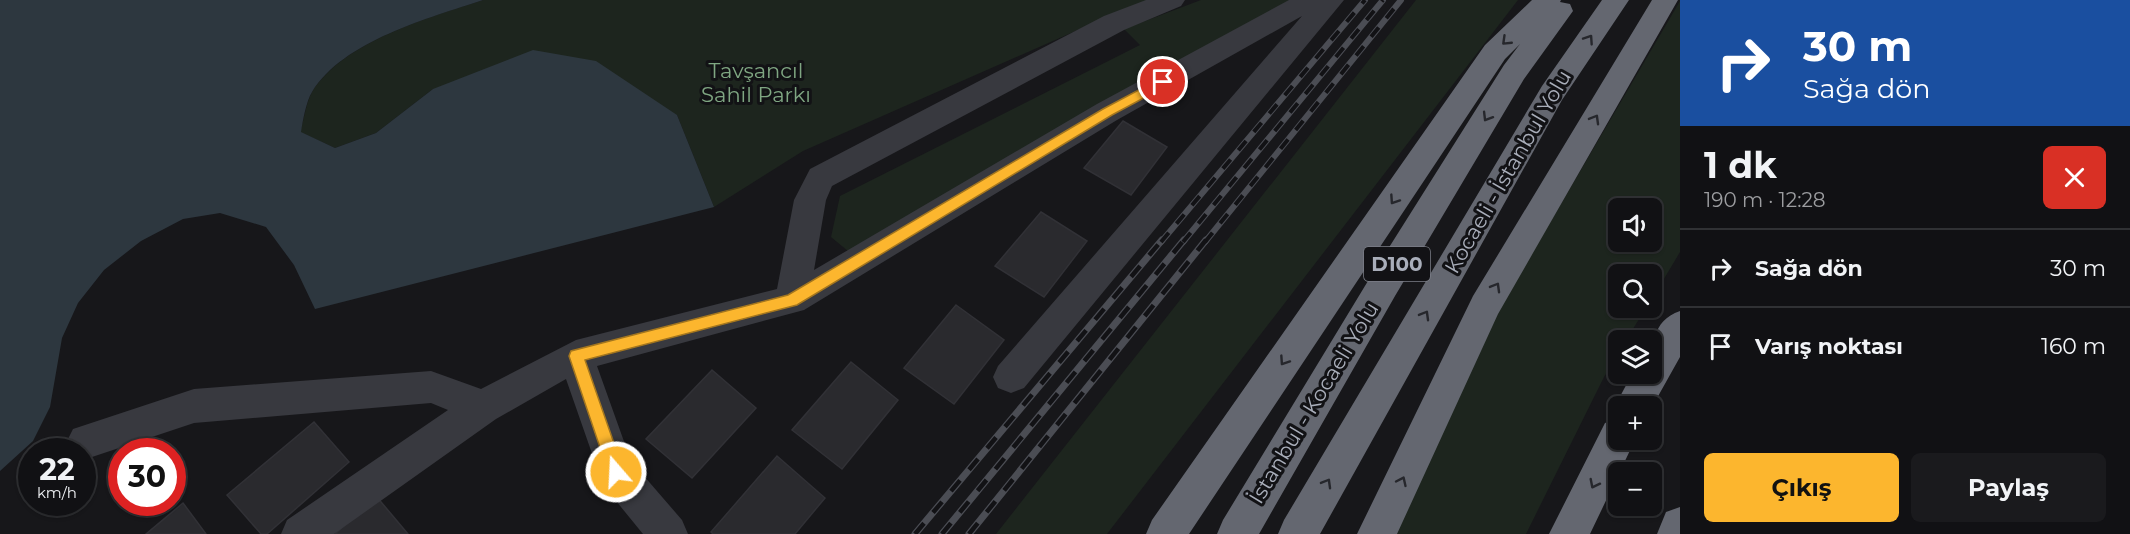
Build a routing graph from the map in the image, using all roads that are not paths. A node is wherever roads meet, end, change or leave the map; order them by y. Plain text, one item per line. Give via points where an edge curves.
1 (1172, 0) edge
2 (1310, 0) edge
3 (1331, 0) edge
4 (1548, 0) edge
5 (1568, 0) edge
6 (1616, 0) edge
7 (1665, 0) edge
8 (792, 300) junction
9 (1680, 326) edge
10 (1662, 355) edge
11 (576, 356) junction
12 (1011, 377) dead end
13 (483, 406) junction
14 (95, 438) edge
15 (1611, 450) edge
16 (1680, 526) edge
17 (301, 534) edge
18 (668, 534) edge
19 (1166, 534) edge
20 (1237, 534) edge
21 (1298, 534) edge
22 (1377, 534) edge
23 (1569, 534) edge
24 (1677, 534) edge

1 - 8 street via 1114,23 820,178 810,200
2 - 8 street via 1107,112
3 - 12 street
4 -> 19 highway via 1495,52
5 -> 20 highway, İstanbul - Kocaeli Yolu / D100 via 1514,72
21 -> 6 highway, Kocaeli - İstanbul Yolu via 1552,93
22 -> 7 highway via 1485,306
8 - 11 street
9 - 10 highway
11 - 13 street
11 - 18 street via 616,472
13 - 14 street via 431,387 206,405
13 - 17 street
15 -> 23 highway
16 - 24 highway

